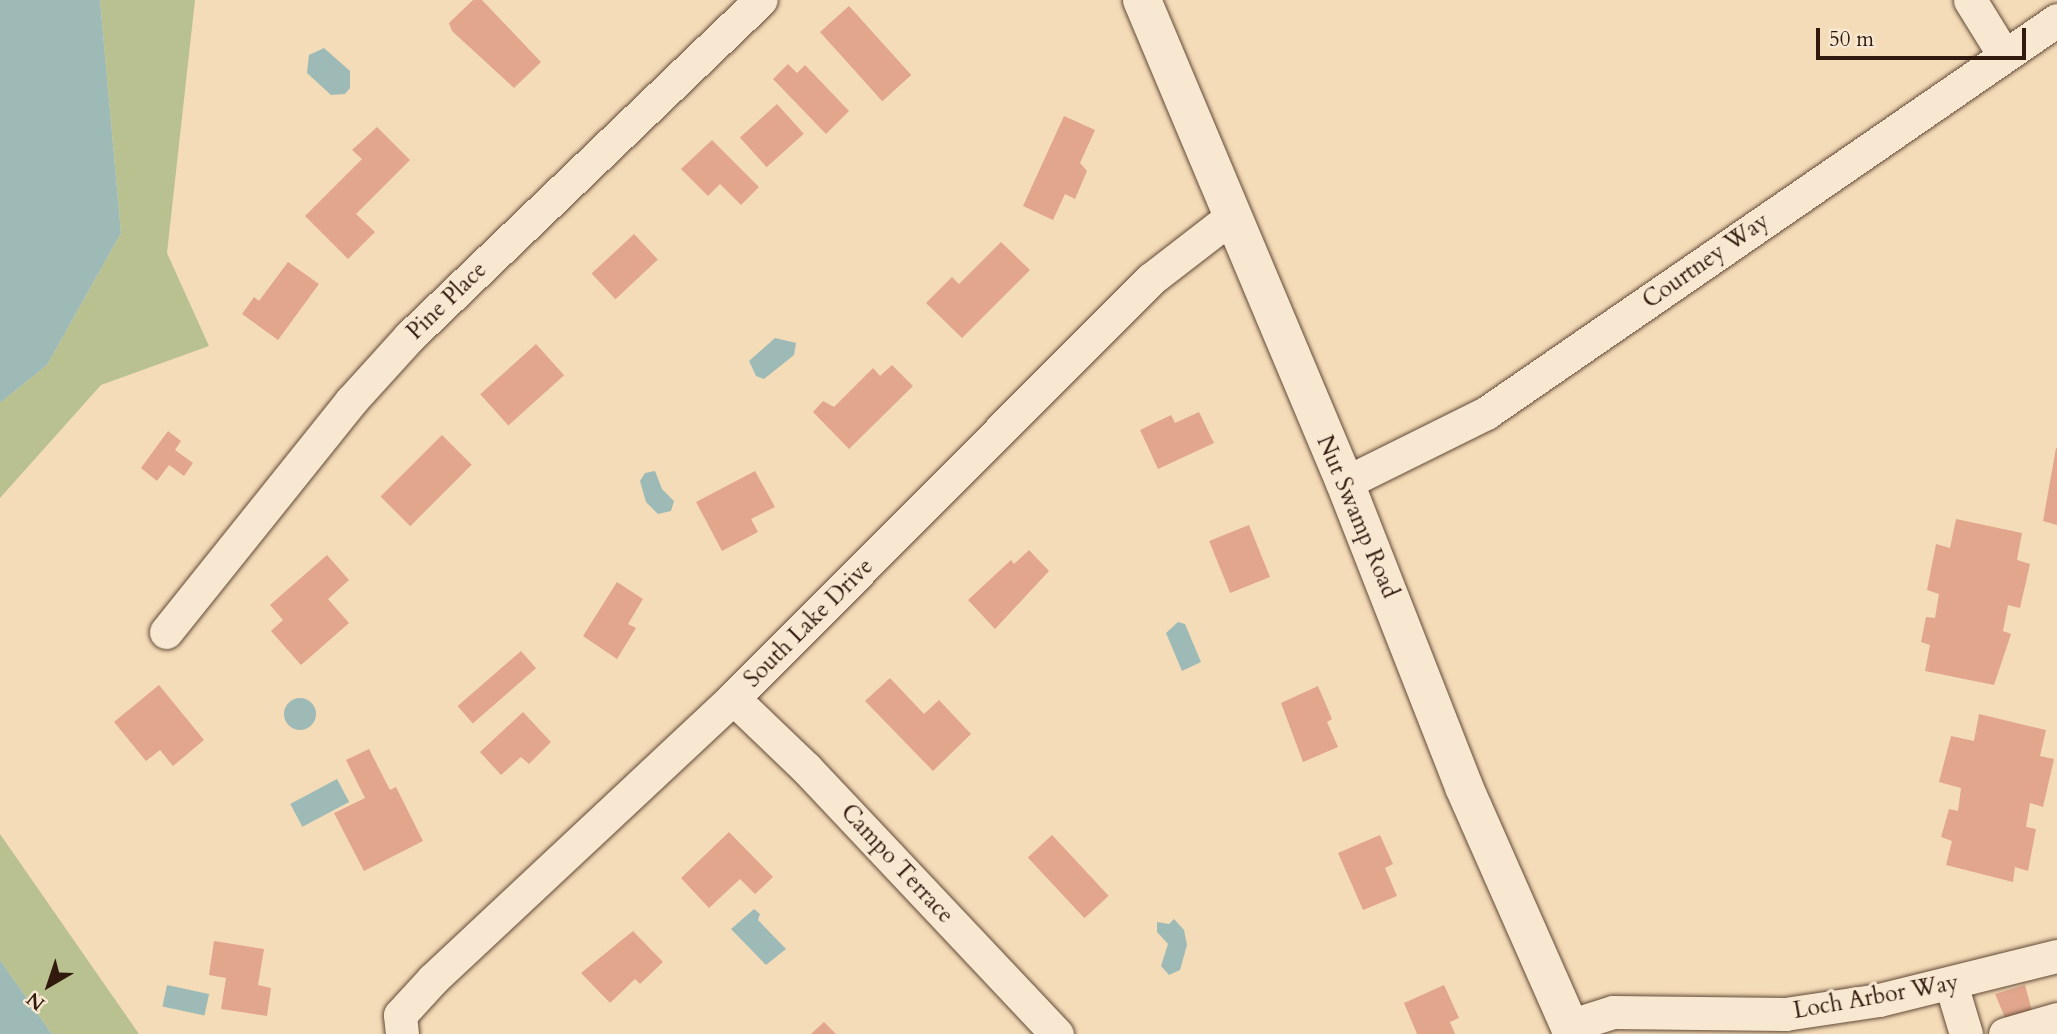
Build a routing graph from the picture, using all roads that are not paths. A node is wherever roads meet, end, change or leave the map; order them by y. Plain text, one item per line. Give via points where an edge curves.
1 (761, 0) edge
2 (1142, 0) edge
3 (1970, 0) edge
4 (2057, 20) edge
5 (2004, 55) junction
6 (1230, 218) junction
7 (1345, 483) junction
8 (166, 632) dead end
9 (733, 698) junction
10 (2057, 956) edge
11 (1951, 984) junction
12 (2057, 1019) edge
13 (1571, 1030) edge
14 (402, 1034) edge
15 (1057, 1034) edge
16 (1966, 1034) edge
17 (2005, 1034) edge

1 - 8 street, Pine Place via 409,337 351,401
2 - 6 main road, Nut Swamp Road
3 - 5 street
4 - 5 street, Courtney Way
5 - 7 street, Courtney Way via 1486,413
6 - 7 main road, Nut Swamp Road
6 - 9 street, South Lake Drive via 1151,279
7 - 13 main road, Nut Swamp Road via 1464,787
9 - 14 street, South Lake Drive via 433,979 400,1015
9 - 15 street, Campo Terrace via 806,768
10 - 11 street, Loch Arbor Way
11 - 13 street, Loch Arbor Way via 1785,1014 1613,1012
11 - 16 street
12 - 17 street

